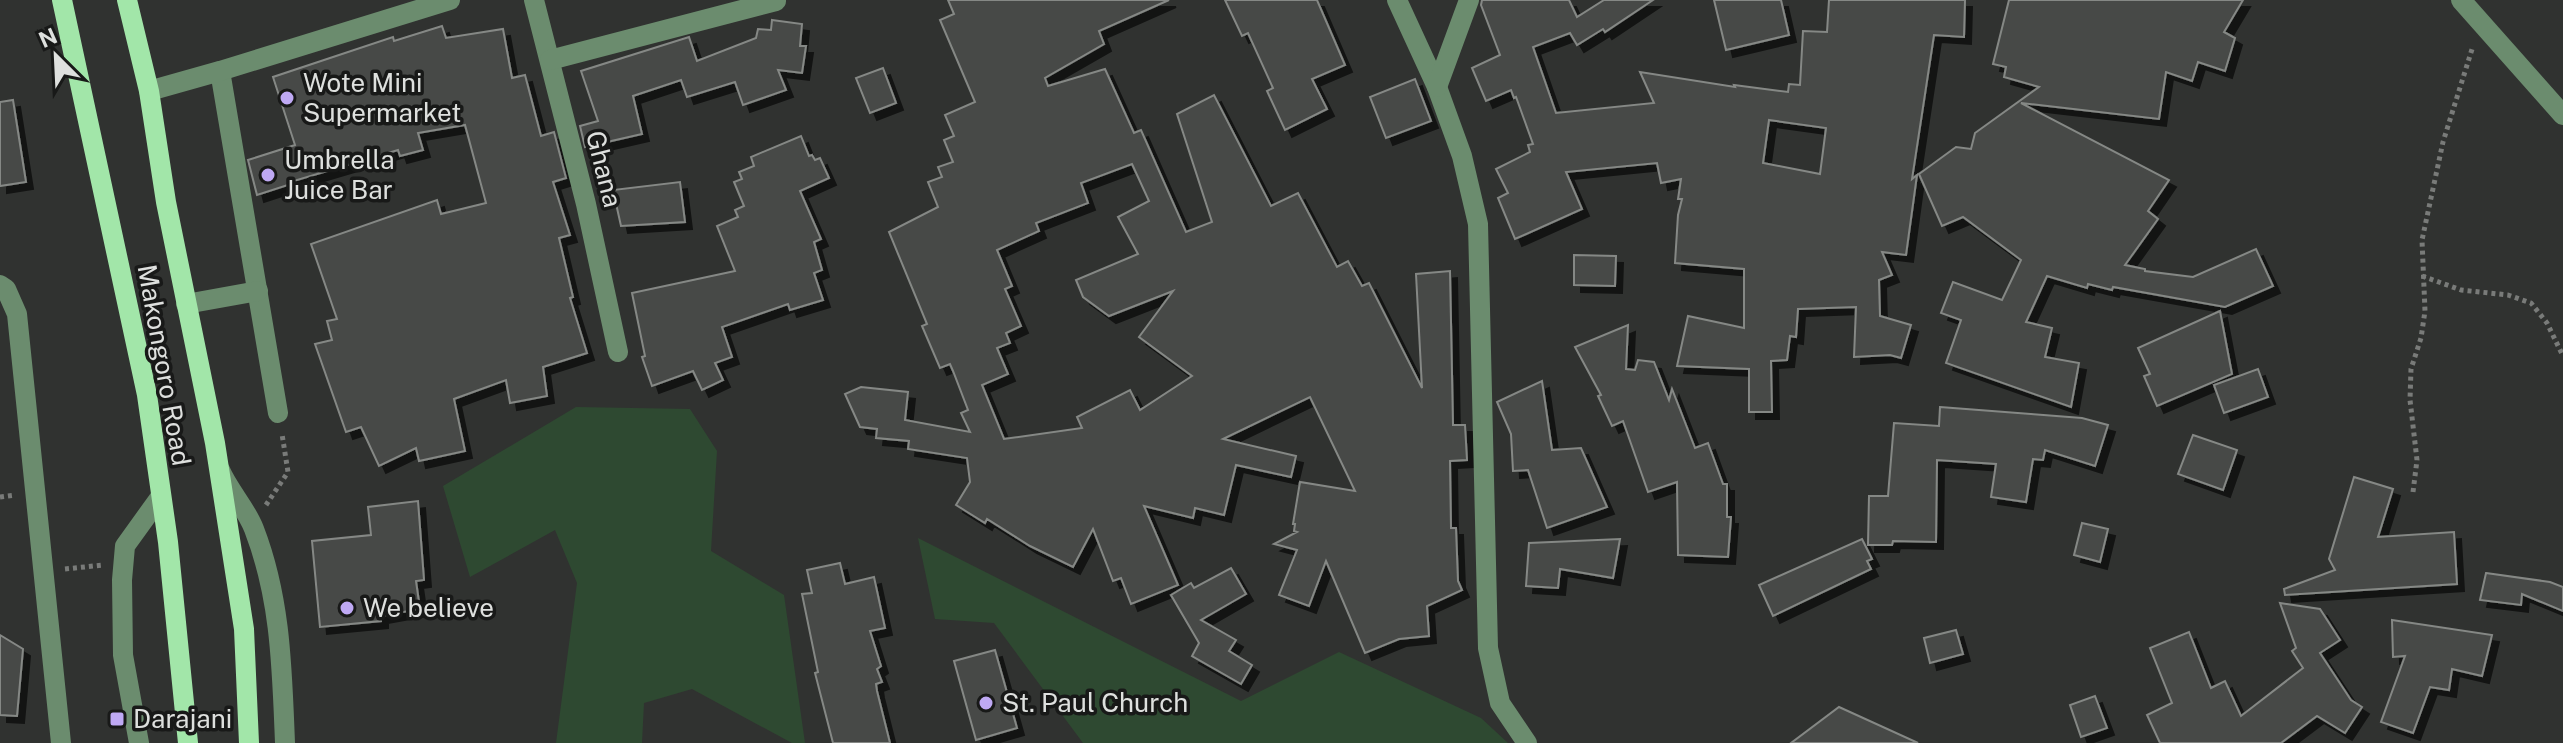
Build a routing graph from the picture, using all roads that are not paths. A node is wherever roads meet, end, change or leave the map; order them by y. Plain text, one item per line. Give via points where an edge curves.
1 (62, 0) edge
2 (127, 0) edge
3 (450, 0) edge
4 (534, 0) edge
5 (1397, 0) edge
6 (1469, 0) edge
7 (2461, 0) edge
8 (776, 1) edge
9 (550, 60) junction
10 (220, 71) junction
11 (1437, 87) junction
12 (149, 91) junction
13 (2563, 115) edge
14 (0, 285) edge
15 (258, 291) junction
16 (186, 304) junction
17 (618, 352) dead end
18 (278, 413) road end
19 (218, 463) junction
20 (161, 496) junction
21 (61, 743) edge
22 (139, 743) edge
23 (188, 743) edge
24 (249, 743) edge
25 (285, 743) edge
26 (1527, 743) edge

1 - 20 main road, Makongoro Road via 147,395
2 - 12 main road, Makongoro Road
3 - 10 street
4 - 9 street, Ghana
5 - 11 street
6 - 11 street
7 - 13 street
8 - 9 street
9 - 17 street, Ghana
10 - 12 street
10 - 15 street
11 - 26 street via 1462,156 1478,224 1488,648 1500,703
12 - 16 main road, Makongoro Road
14 - 21 street via 17,314
15 - 16 street
15 - 18 street
16 - 19 main road, Makongoro Road
19 - 24 main road, Makongoro Road via 244,629
19 - 25 street via 253,526 272,583 282,647
20 - 22 street via 125,546 123,562 123,655
20 - 23 main road, Makongoro Road

